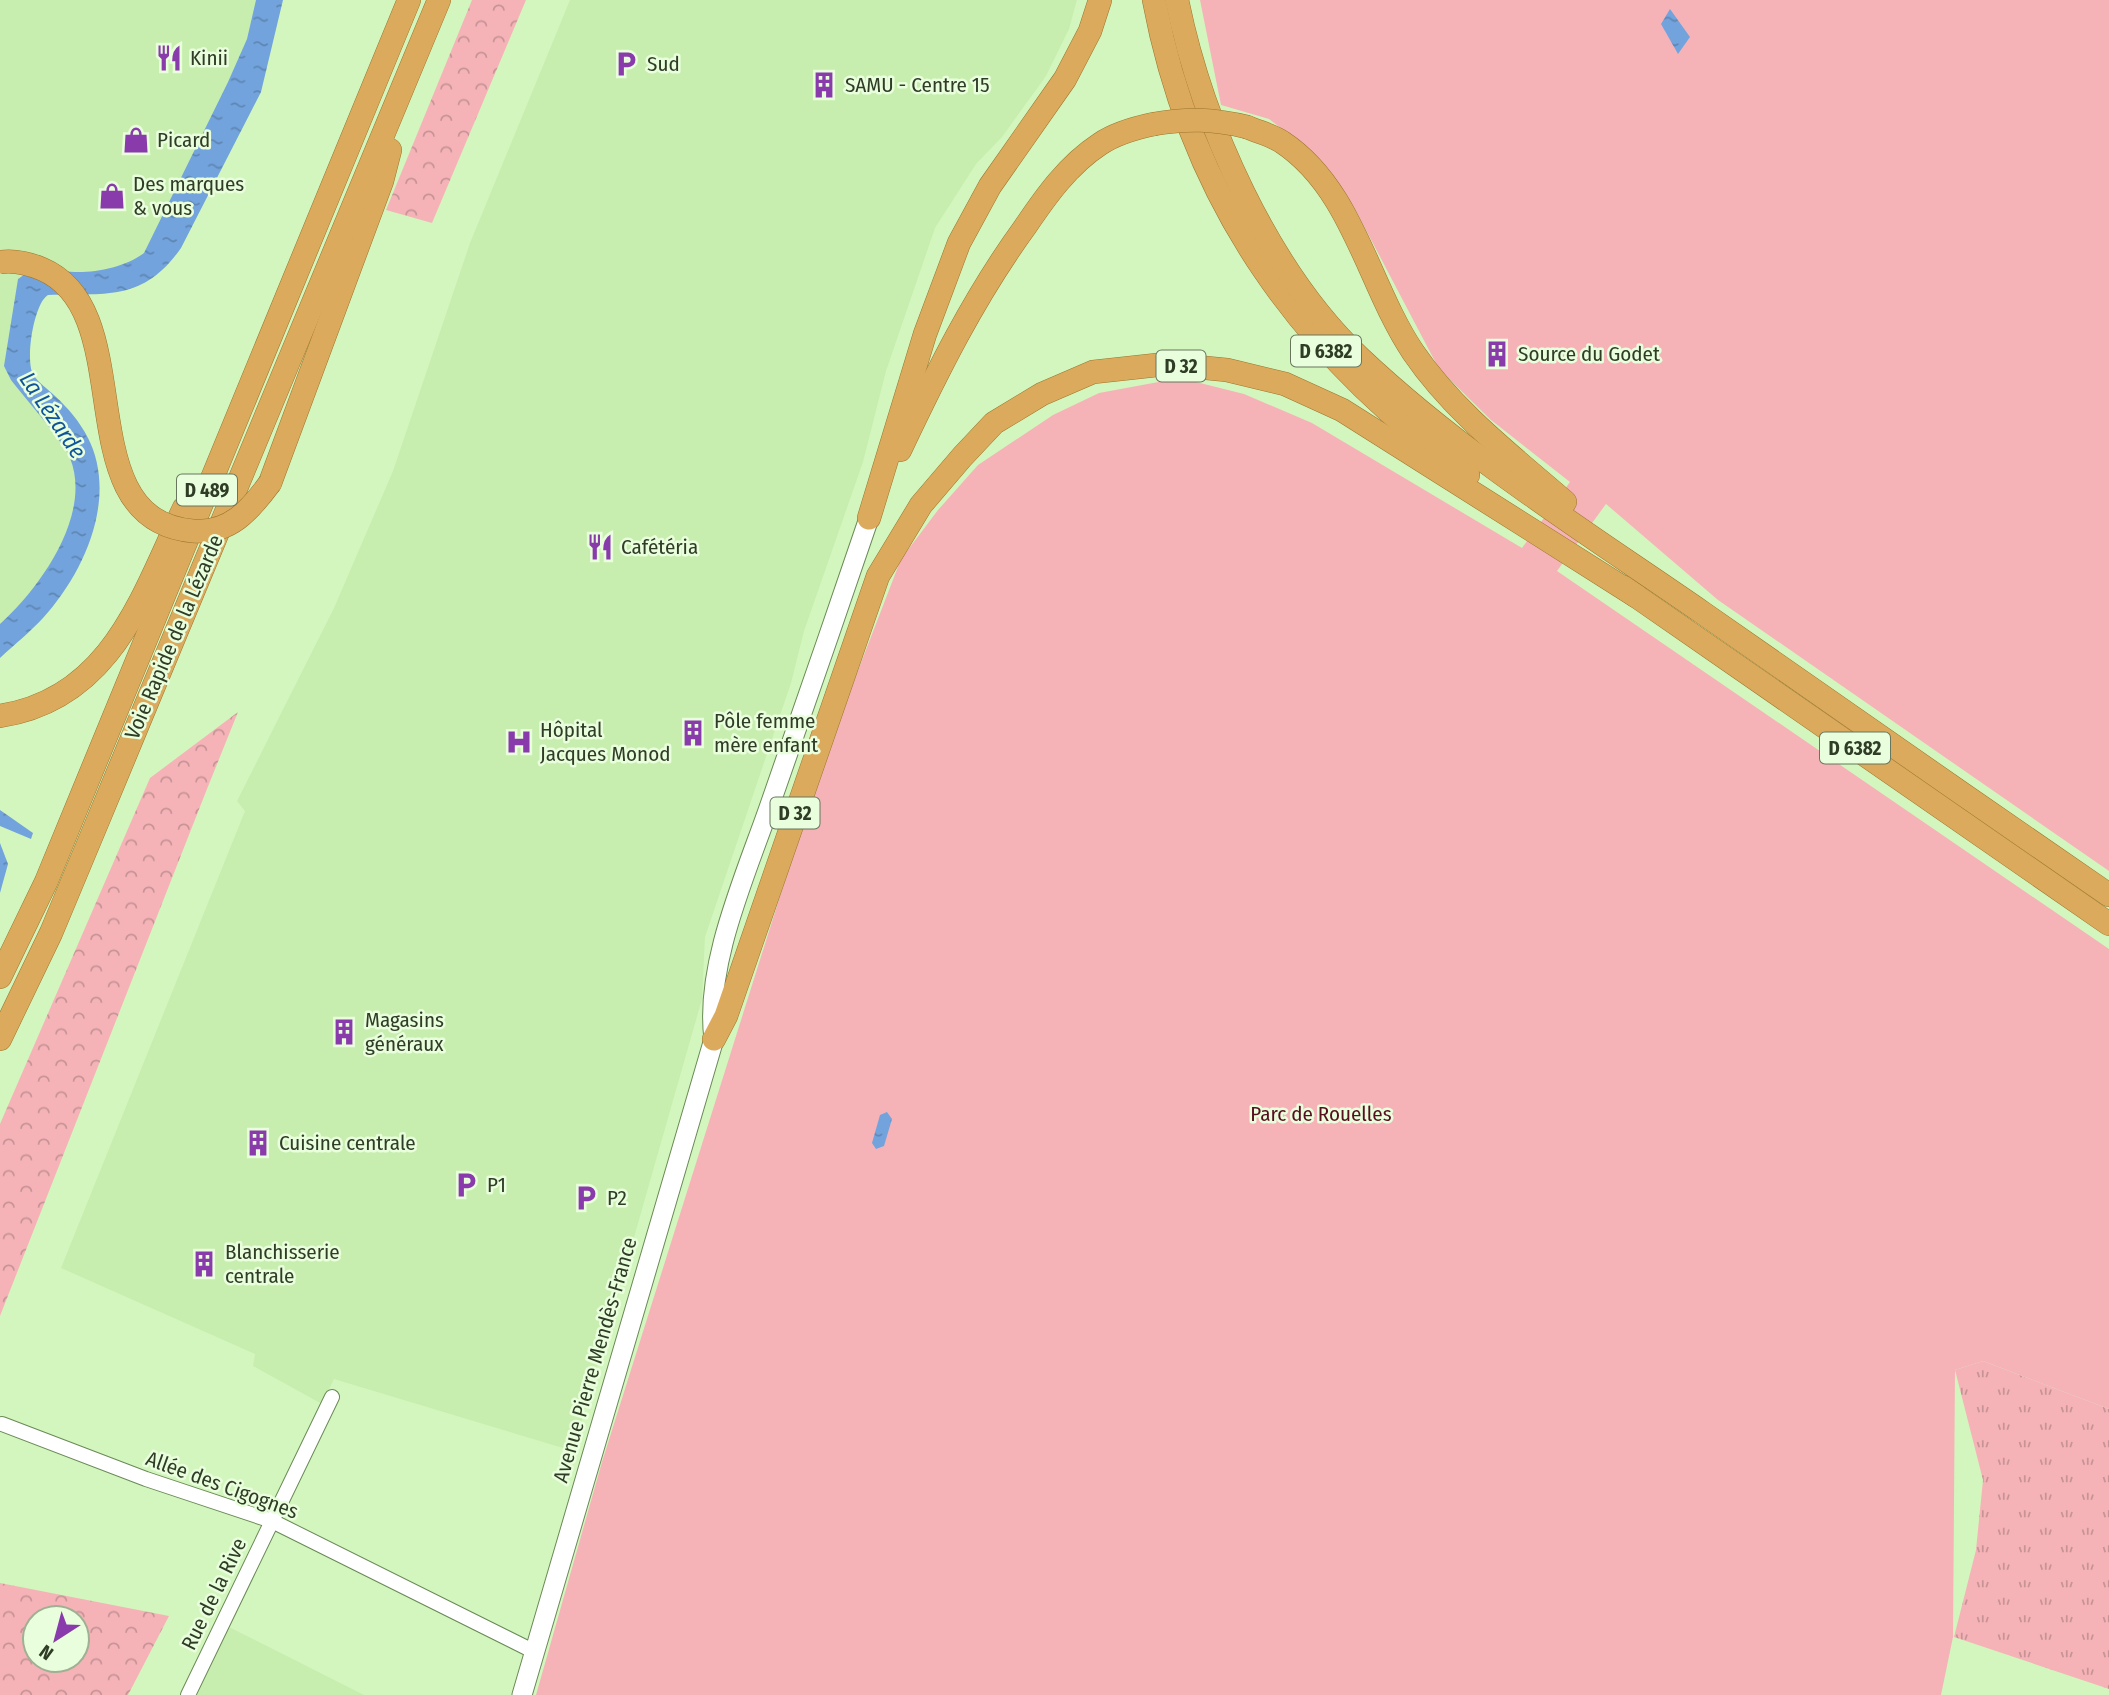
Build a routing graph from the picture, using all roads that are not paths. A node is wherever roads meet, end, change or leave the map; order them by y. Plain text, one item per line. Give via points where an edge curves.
1 (409, 0) edge
2 (439, 0) edge
3 (1100, 0) edge
4 (1154, 0) edge
5 (1177, 0) edge
6 (411, 68) junction
7 (308, 242) junction
8 (0, 262) edge
9 (869, 518) junction
10 (1657, 582) junction
11 (1636, 596) junction
12 (0, 716) edge
13 (2109, 895) edge
14 (2109, 924) edge
15 (0, 978) edge
16 (0, 1039) edge
17 (714, 1039) junction
18 (332, 1396) dead end
19 (2, 1424) dead end
20 (272, 1521) junction
21 (535, 1651) junction
22 (188, 1695) edge
23 (522, 1695) edge

1 - 7 highway, Voie Rapide de la Lézarde / D 489
2 - 6 highway, Voie Rapide de la Lézarde / D 489
3 - 9 highway via 1065,79 990,186 959,243 925,334
4 - 11 highway, D 6382 via 1163,52 1203,162 1259,265 1300,321 1347,374 1441,455
5 - 10 highway, D 6382 via 1204,97 1249,204 1316,306 1358,356 1467,449
6 - 8 highway, bridge via 382,181 270,483 252,508 231,525 203,532 179,530 143,511 122,479 90,328 80,302 65,282 48,271 28,263
6 - 16 highway, Voie Rapide de la Lézarde / D 489 via 62,908
7 - 12 highway via 127,629 78,683 48,702
7 - 15 highway, Voie Rapide de la Lézarde / D 489 via 46,882
9 - 10 highway, D 32, bridge via 959,329 989,276 1053,186 1100,144 1128,130 1185,118 1211,118 1281,141 1305,161 1329,190 1412,351 1443,392
9 - 17 main road, D 32 via 727,937 710,1010
10 - 13 highway, D 6382
11 - 14 highway, D 6382
11 - 17 highway, D 32 via 1342,410 1285,384 1227,370 1166,365 1093,372 1042,394 994,423 962,457 921,505 878,576 726,1016
17 - 21 main road, Avenue Pierre Mendès-France / D 32
18 - 20 street, Rue de la Rive
19 - 20 street, Allée des Cigognes
20 - 21 street, Allée des Cigognes
20 - 22 street, Rue de la Rive
21 - 23 main road, Avenue Pierre Mendès-France / D 32

